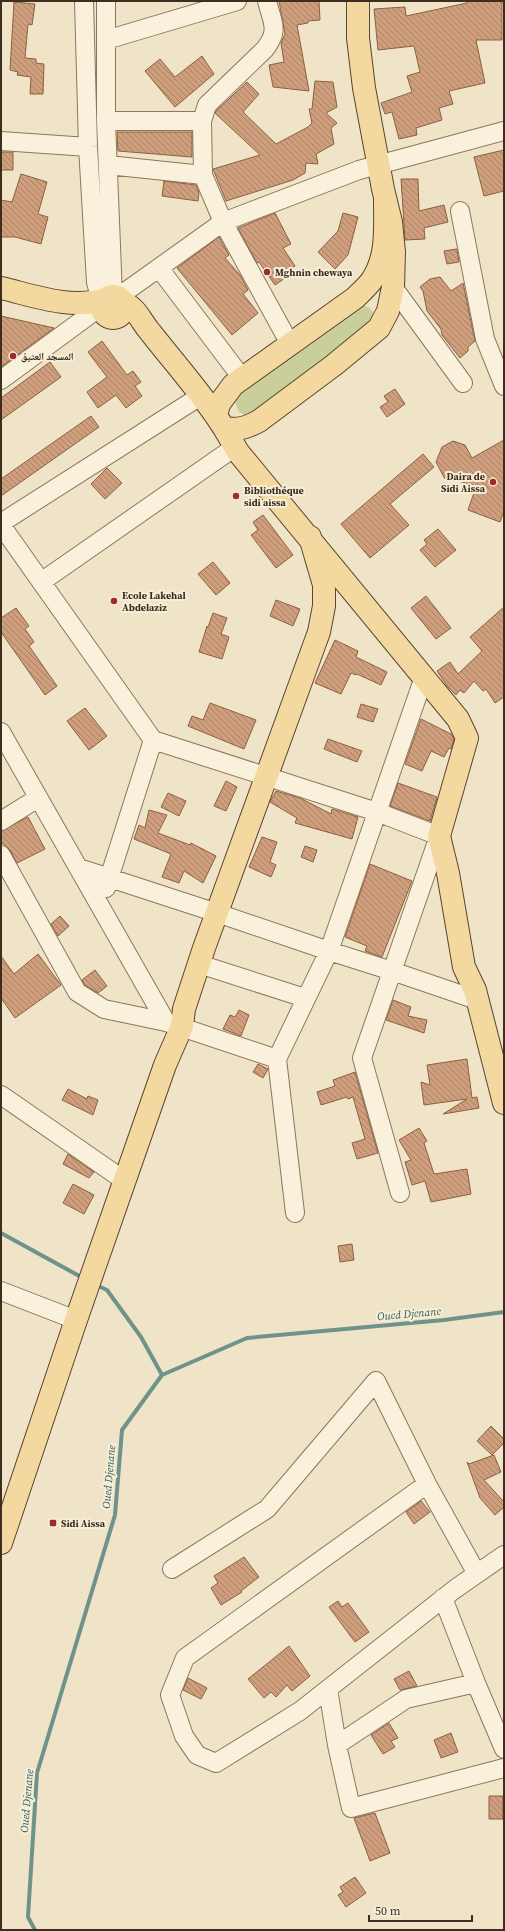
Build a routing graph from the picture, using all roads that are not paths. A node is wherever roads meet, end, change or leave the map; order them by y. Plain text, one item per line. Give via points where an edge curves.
1 (84, 1) edge
2 (106, 1) edge
3 (237, 1) edge
4 (267, 1) edge
5 (358, 1) edge
6 (106, 40) junction
7 (106, 121) junction
8 (202, 122) junction
9 (504, 131) edge
10 (1, 142) edge
11 (88, 147) junction
12 (378, 164) junction
13 (108, 165) junction
14 (203, 175) junction
15 (385, 200) junction
16 (460, 211) dead end
17 (223, 222) junction
18 (159, 268) junction
19 (393, 287) junction
20 (1, 288) edge
21 (355, 298) junction
22 (102, 303) junction
23 (379, 328) junction
24 (290, 344) junction
25 (177, 365) junction
26 (1, 380) edge
27 (238, 381) junction
28 (463, 384) dead end
29 (504, 386) edge
30 (202, 395) junction
31 (259, 421) junction
32 (220, 422) junction
33 (236, 447) junction
34 (256, 474) junction
35 (1, 524) edge
36 (310, 537) junction
37 (41, 582) junction
38 (424, 677) junction
39 (1, 732) edge
40 (153, 740) junction
41 (267, 776) junction
42 (38, 798) junction
43 (448, 801) junction
44 (377, 812) junction
45 (1, 821) edge
46 (439, 836) junction
47 (1, 855) edge
48 (79, 868) junction
49 (109, 877) junction
50 (100, 905) junction
51 (217, 913) junction
52 (329, 951) junction
53 (199, 964) junction
54 (392, 971) junction
55 (476, 995) junction
56 (305, 998) junction
57 (174, 1024) junction
58 (277, 1059) junction
59 (1, 1095) edge
60 (504, 1103) edge
61 (125, 1182) junction
62 (400, 1193) dead end
63 (295, 1213) dead end
64 (1, 1291) edge
65 (78, 1315) junction
66 (26, 1470) junction
67 (427, 1484) junction
68 (1, 1488) edge
69 (1, 1543) edge
70 (504, 1555) edge
71 (172, 1569) dead end
72 (476, 1574) junction
73 (444, 1598) junction
74 (476, 1683) junction
75 (328, 1689) junction
76 (337, 1745) junction
77 (504, 1749) edge
78 (504, 1768) edge

1 - 11 street
2 - 6 street
3 - 6 street
4 - 8 street via 275,32 273,40 207,105
5 - 12 main road via 358,38 364,88
6 - 7 street
7 - 8 street
7 - 13 street
8 - 14 street
9 - 12 street
10 - 11 street
11 - 22 street
12 - 15 main road
12 - 17 street
13 - 14 street
13 - 22 street
14 - 17 street
15 - 19 main road via 391,222 394,252
15 - 21 main road via 383,257 372,280
16 - 29 street via 485,339
17 - 18 street
17 - 24 street
18 - 22 street
18 - 27 street
19 - 23 main road via 388,311
19 - 28 street
20 - 22 main road
21 - 23 main road via 363,298 377,306 381,321
21 - 24 main road
22 - 25 main road via 140,315 148,330
22 - 26 street
23 - 31 main road
24 - 27 main road
25 - 27 main road via 206,388 217,390
25 - 30 main road
27 - 32 main road via 219,404
30 - 32 main road
30 - 35 street
31 - 32 main road via 237,430
31 - 34 main road via 252,433 250,454
32 - 33 main road
33 - 34 main road
33 - 37 street
34 - 36 main road
35 - 37 street
36 - 38 main road
36 - 41 main road via 324,585 324,606 318,632
37 - 40 street
38 - 43 main road via 458,718 467,738
38 - 44 street
39 - 42 street
40 - 41 street
40 - 49 street
41 - 44 street
41 - 51 main road
42 - 45 street
42 - 48 street
43 - 46 main road
43 - 55 main road via 472,938
44 - 46 street
44 - 52 street
46 - 54 street
46 - 55 main road via 464,967
47 - 57 street via 77,992 104,1010
48 - 49 street
48 - 50 street
49 - 50 street
49 - 51 street
50 - 57 street
51 - 52 street
51 - 53 main road
52 - 54 street
52 - 56 street
53 - 56 street
53 - 57 main road via 184,1009
54 - 55 street
54 - 62 street via 362,1058
55 - 60 main road
56 - 58 street
57 - 58 street
57 - 61 main road via 165,1066
58 - 63 street
59 - 61 street
61 - 65 main road
64 - 65 street
65 - 66 main road
66 - 68 main road via 13,1483
66 - 69 main road
67 - 71 street via 376,1381 267,1509
67 - 72 street
67 - 75 street via 185,1658 170,1695 184,1736 197,1755 216,1763 300,1711
70 - 72 street
72 - 73 street
73 - 74 street
73 - 75 street
74 - 76 street via 406,1699
74 - 77 street
75 - 76 street
76 - 78 street via 351,1808

